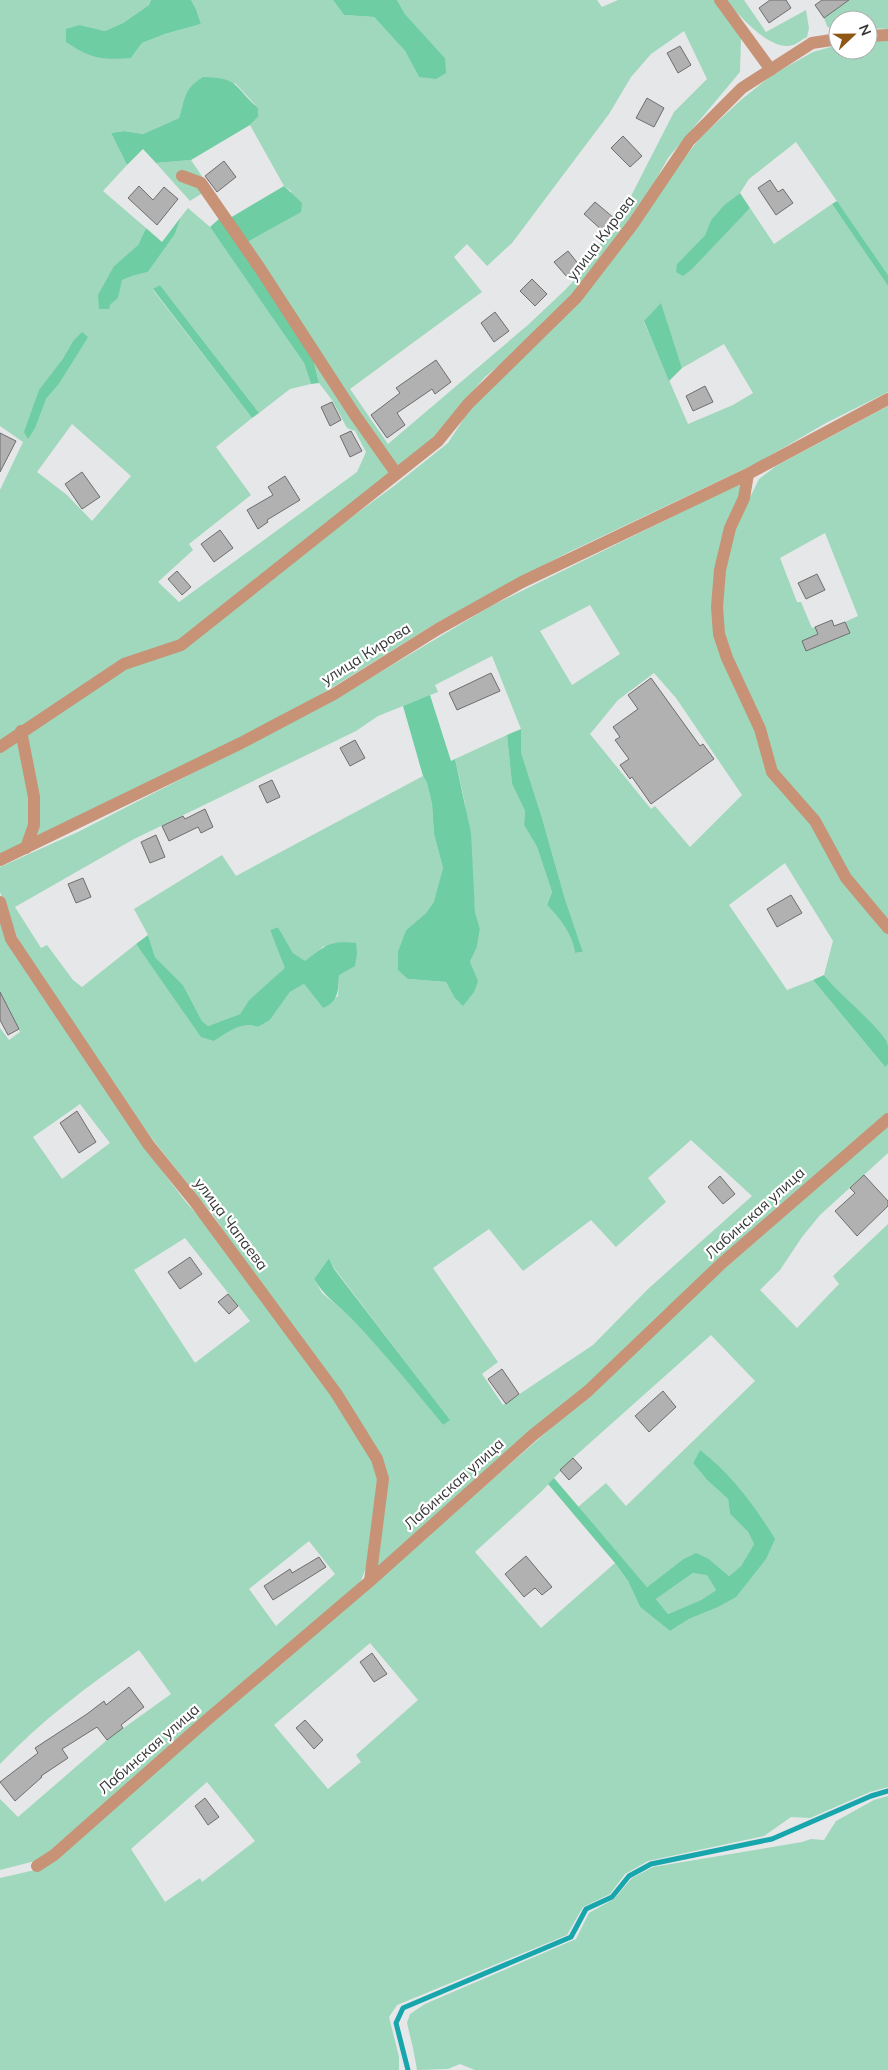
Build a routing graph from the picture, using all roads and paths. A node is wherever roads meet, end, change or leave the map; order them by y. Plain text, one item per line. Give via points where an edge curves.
1 (720, 0) edge
2 (828, 41) edge
3 (770, 70) junction
4 (182, 176) dead end
5 (888, 399) edge
6 (396, 473) junction
7 (748, 474) junction
8 (21, 731) junction
9 (0, 747) edge
10 (26, 848) junction
11 (0, 860) edge
12 (0, 902) edge
13 (888, 928) edge
14 (888, 1120) edge
15 (370, 1581) junction
16 (37, 1866) dead end

1 - 3 street
2 - 3 street, улица Кирова via 812,43
3 - 6 street, улица Кирова via 742,88 689,141 633,224 576,298 468,404 438,441
4 - 6 street via 201,182
5 - 7 street, улица Кирова
6 - 8 street, улица Кирова via 181,645 124,664
7 - 10 street, улица Кирова via 522,582 438,629 334,694
7 - 13 street via 744,498 730,528 720,570 719,634 760,729 772,772 814,821 846,878
8 - 9 street, улица Кирова
8 - 10 street via 34,797 34,825
10 - 11 street, улица Кирова
12 - 15 street, улица Чапаева via 11,939 148,1144 336,1393 377,1458 383,1478
14 - 15 street, Лабинская улица via 721,1264 588,1391 533,1435
15 - 16 street, Лабинская улица via 54,1856

